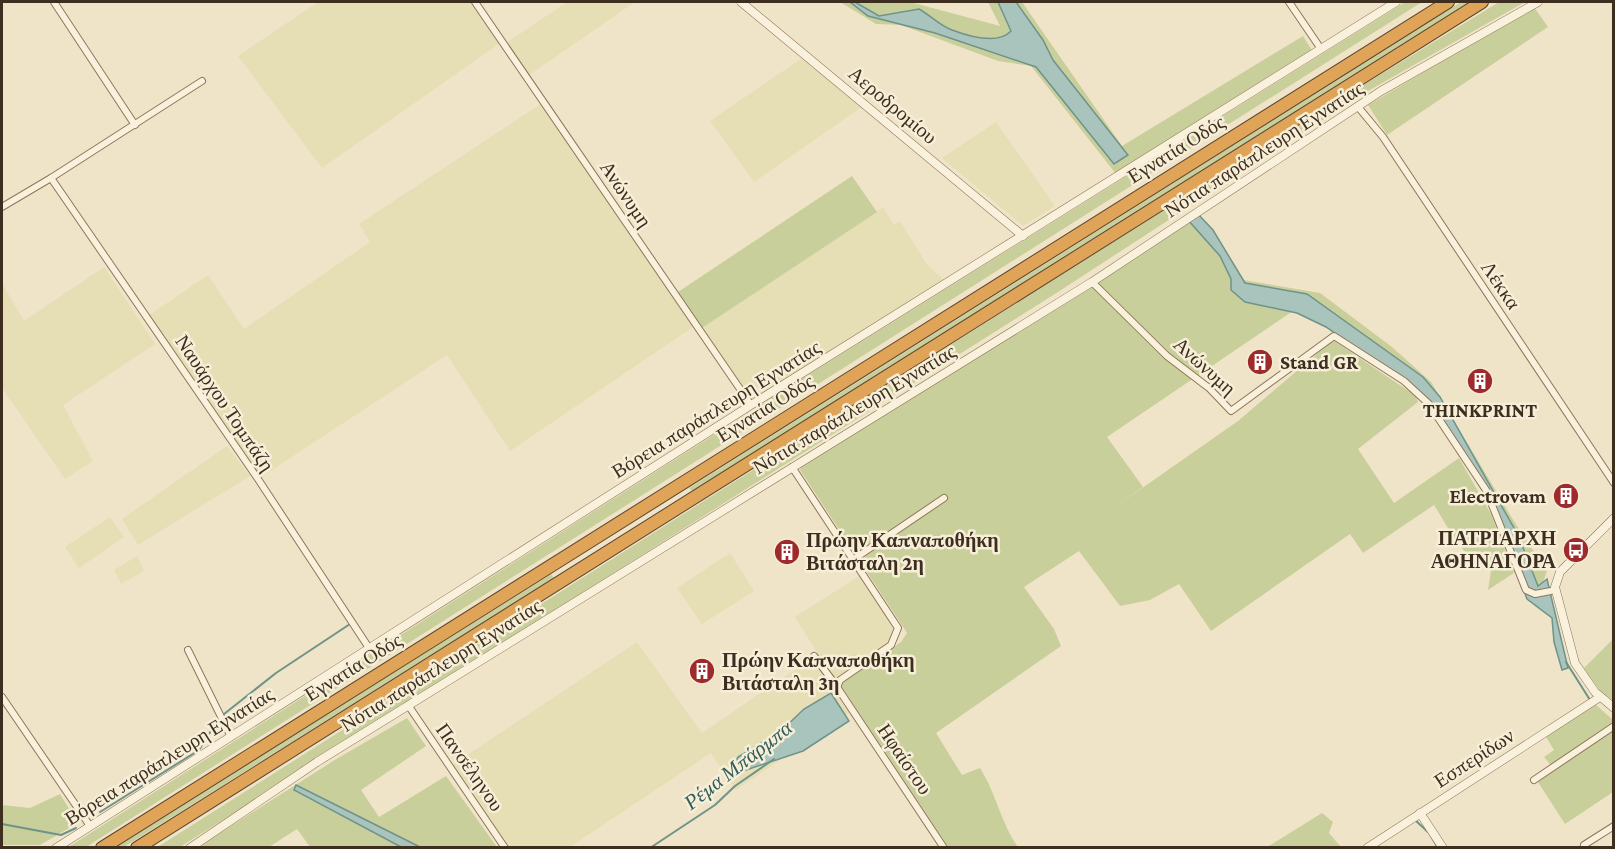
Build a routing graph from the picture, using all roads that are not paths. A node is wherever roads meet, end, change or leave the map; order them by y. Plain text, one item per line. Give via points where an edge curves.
1 (54, 2) edge
2 (475, 2) edge
3 (741, 2) edge
4 (1289, 2) edge
5 (1396, 2) edge
6 (1448, 2) edge
7 (1482, 2) edge
8 (1538, 2) edge
9 (1321, 50) junction
10 (202, 81) dead end
11 (1359, 108) junction
12 (135, 125) junction
13 (51, 178) junction
14 (2, 207) edge
15 (1023, 236) junction
16 (1092, 282) junction
17 (751, 405) junction
18 (792, 467) junction
19 (1614, 483) edge
20 (945, 498) dead end
21 (1614, 518) edge
22 (854, 559) junction
23 (1556, 590) junction
24 (369, 648) junction
25 (188, 650) dead end
26 (814, 656) dead end
27 (838, 688) junction
28 (2, 697) edge
29 (1600, 697) junction
30 (408, 705) junction
31 (1614, 708) edge
32 (1614, 726) edge
33 (231, 737) junction
34 (1534, 780) dead end
35 (1420, 813) junction
36 (90, 826) junction
37 (1614, 826) edge
38 (1584, 845) dead end
39 (56, 848) edge
40 (102, 848) edge
41 (137, 848) edge
42 (190, 848) edge
43 (505, 848) edge
44 (944, 848) edge
45 (1367, 848) edge
46 (1443, 848) edge

1 - 12 street
2 - 17 street, Ανώνυμη
3 - 15 street, Αεροδρομίου
4 - 9 street
5 - 9 street, Βόρεια παράπλευρη Εγνατίας
6 - 40 highway, Εγνατία Οδός
7 - 41 highway, Εγνατία Οδός
8 - 11 street, Νότια παράπλευρη Εγνατίας via 1381,91
9 - 15 street, Βόρεια παράπλευρη Εγνατίας
10 - 12 street
11 - 16 street, Νότια παράπλευρη Εγνατίας
11 - 19 street, Λέκκα via 1383,137
12 - 13 street
13 - 14 street
13 - 24 street, Ναυάρχου Τομπάζη
15 - 17 street, Βόρεια παράπλευρη Εγνατίας
16 - 18 street, Νότια παράπλευρη Εγνατίας
16 - 23 street, Ανώνυμη via 1167,356 1209,388 1231,411 1334,336 1404,381 1429,404 1486,490 1526,590 1540,594
17 - 24 street, Βόρεια παράπλευρη Εγνατίας
18 - 22 street
18 - 30 street, Νότια παράπλευρη Εγνατίας
20 - 22 street
21 - 23 street via 1559,575
22 - 27 street via 893,617 898,631 891,645 840,680
23 - 29 street via 1575,663
24 - 33 street, Βόρεια παράπλευρη Εγνατίας
25 - 33 street
26 - 27 street, Ηφαίστου
27 - 44 street, Ηφαίστου
28 - 36 street
29 - 31 street
29 - 35 street, Εσπερίδων
30 - 42 street, Νότια παράπλευρη Εγνατίας
30 - 43 street, Πανσέληνου
32 - 34 street
33 - 36 street, Βόρεια παράπλευρη Εγνατίας
35 - 45 street, Εσπερίδων
35 - 46 street
36 - 39 street, Βόρεια παράπλευρη Εγνατίας
37 - 38 street

